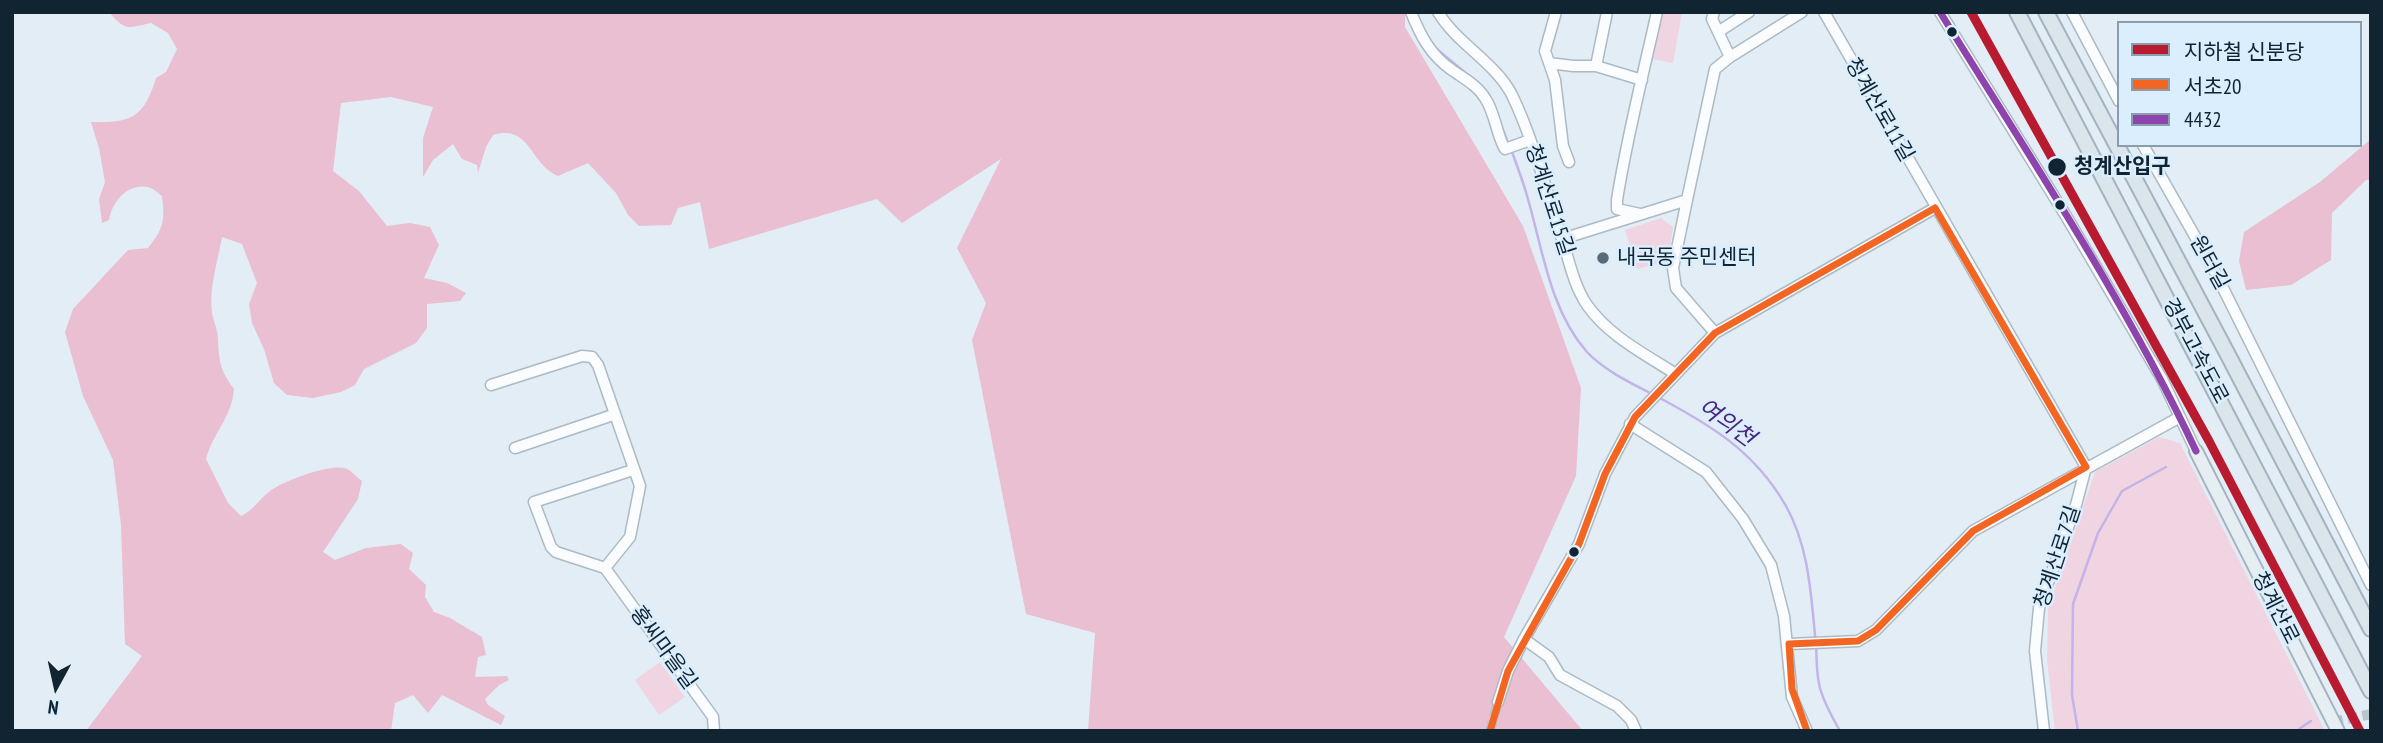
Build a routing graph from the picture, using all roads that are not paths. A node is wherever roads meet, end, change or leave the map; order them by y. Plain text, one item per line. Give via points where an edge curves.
1 (1411, 12) edge
2 (1438, 12) edge
3 (1556, 12) edge
4 (1607, 12) edge
5 (1657, 12) edge
6 (1714, 12) edge
7 (1749, 12) edge
8 (1802, 12) edge
9 (1824, 12) edge
10 (1940, 12) edge
11 (2017, 12) edge
12 (2046, 12) edge
13 (2072, 12) edge
14 (1718, 32) junction
15 (1730, 57) junction
16 (1549, 63) junction
17 (1596, 66) junction
18 (1642, 80) junction
19 (2117, 97) edge
20 (1530, 140) junction
21 (2117, 146) edge
22 (2118, 147) edge
23 (2144, 147) edge
24 (1569, 162) dead end
25 (1687, 200) junction
26 (1935, 208) junction
27 (1640, 214) junction
28 (1562, 239) junction
29 (1714, 332) junction
30 (1672, 376) junction
31 (491, 385) dead end
32 (613, 415) junction
33 (2180, 417) junction
34 (1632, 421) junction
35 (515, 448) dead end
36 (2196, 451) joint
37 (2086, 467) junction
38 (633, 470) junction
39 (606, 568) junction
40 (2371, 585) edge
41 (2371, 629) edge
42 (1524, 639) junction
43 (1794, 644) junction
44 (2371, 691) edge
45 (1498, 702) tunnel mouth
46 (714, 731) edge
47 (1636, 731) edge
48 (1807, 731) edge
49 (2044, 731) edge
50 (2338, 731) edge

1 - 20 street via 1434,55 1485,97 1506,149
2 - 20 street, 청계산로15길 via 1510,92
3 - 16 street via 1545,51
4 - 17 street
5 - 18 street
6 - 14 street
7 - 14 street
8 - 15 street
9 - 26 street, 청계산로11길
10 - 33 street, 청계산로 via 2066,216
11 - 44 highway, 경부고속도로
12 - 21 highway, 경부고속도로
13 - 19 street
14 - 15 street
15 - 25 street via 1715,69
16 - 17 street
16 - 24 street
17 - 18 street
18 - 27 street via 1617,200 1617,209
20 - 28 street, 청계산로15길
22 - 41 highway, 경부고속도로
23 - 40 street, 원터길 via 2213,268
25 - 27 street
25 - 29 street via 1673,268 1676,288
26 - 29 street
26 - 37 street, 청계산로11길
27 - 28 street
28 - 30 street, 청계산로15길 via 1586,304 1615,335
29 - 30 street
30 - 34 street
31 - 32 street via 566,360 592,357
32 - 35 street
32 - 38 street
33 - 36 street, 청계산로
33 - 37 street, 청계산로7길
34 - 42 street via 1605,474 1579,544
34 - 43 street via 1706,472 1743,519 1771,565
36 - 50 main road, 청계산로
37 - 43 street, 청계산로7길 via 1973,531 1876,630 1858,640
37 - 49 street, 청계산로7길 via 2039,608 2035,652
38 - 39 street via 640,486 629,537
38 - 39 street via 534,502 555,552
39 - 46 street, 홍씨마을길 via 713,717
42 - 45 street
42 - 47 street via 1549,657 1560,675 1617,706
43 - 48 street via 1787,664 1792,697

